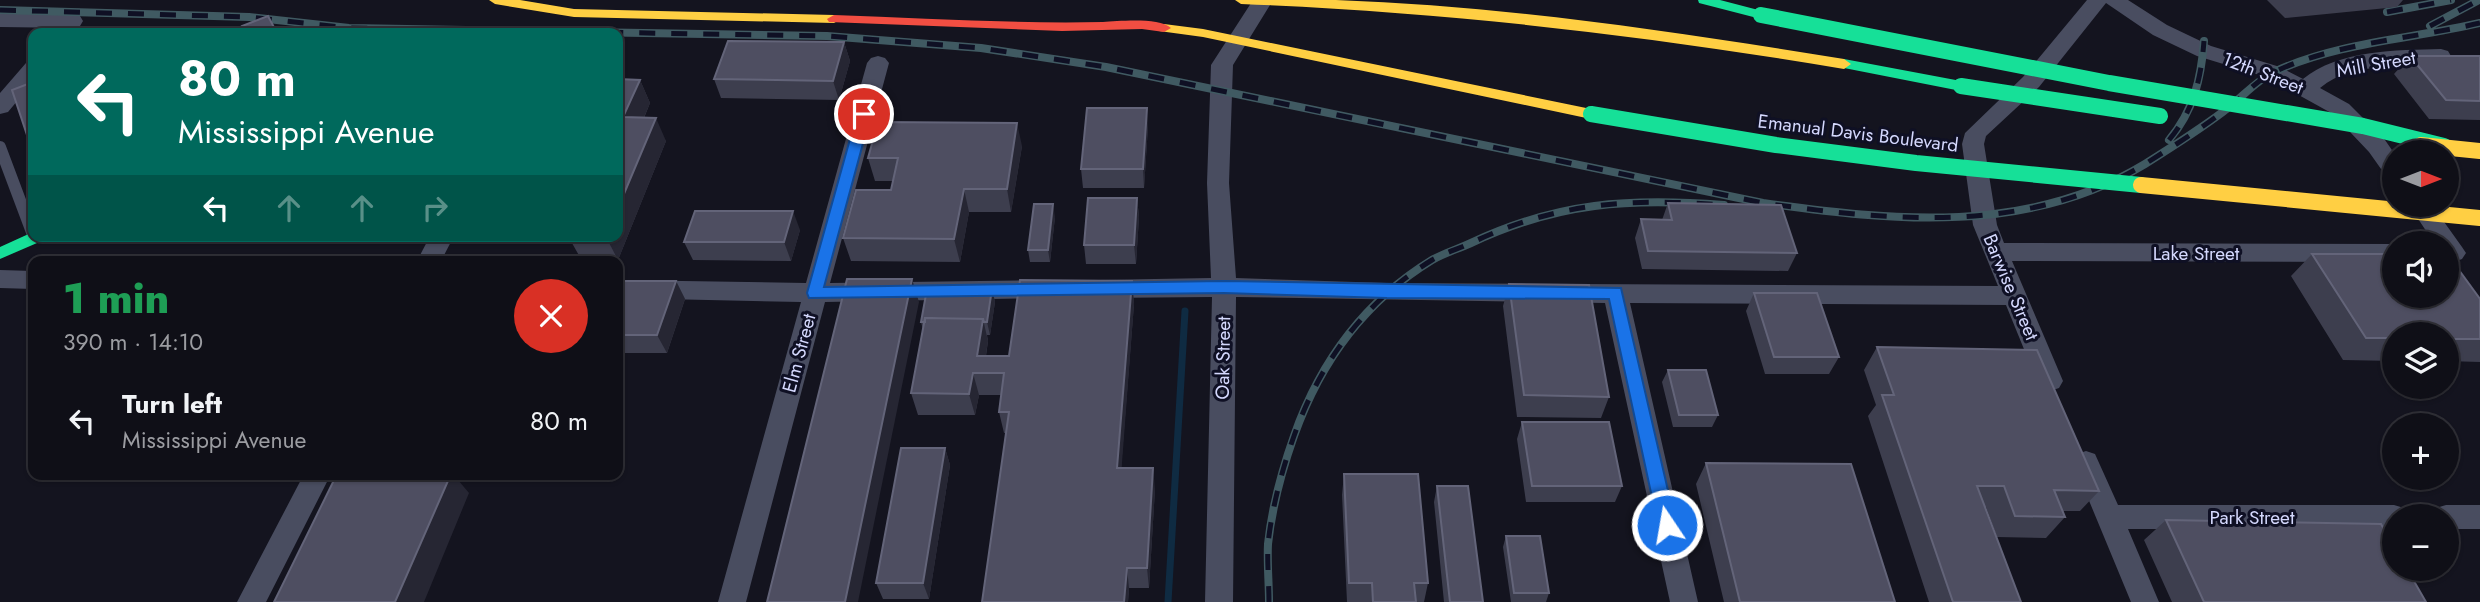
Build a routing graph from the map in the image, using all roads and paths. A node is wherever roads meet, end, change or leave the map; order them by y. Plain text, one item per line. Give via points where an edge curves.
1 (495, 0) edge
2 (602, 0) edge
3 (1241, 0) edge
4 (1262, 0) edge
5 (1704, 0) edge
6 (2098, 0) edge
7 (2114, 0) edge
8 (574, 13) junction
9 (0, 19) edge
10 (68, 27) edge
11 (544, 27) dead end
12 (1237, 41) junction
13 (2453, 56) edge
14 (878, 63) dead end
15 (28, 74) edge
16 (2306, 88) junction
17 (0, 107) edge
18 (2182, 119) dead end
19 (2348, 139) dead end
20 (2418, 140) edge
21 (2382, 141) edge
22 (0, 147) edge
23 (2459, 148) edge
24 (2480, 151) edge
25 (2382, 153) edge
26 (28, 218) edge
27 (2480, 218) edge
28 (28, 239) edge
29 (1997, 252) junction
30 (0, 253) edge
31 (2382, 253) edge
32 (0, 279) edge
33 (28, 280) edge
34 (1224, 287) junction
35 (623, 289) edge
36 (1615, 292) junction
37 (815, 293) junction
38 (2015, 295) junction
39 (2062, 407) edge
40 (2078, 443) edge
41 (315, 480) edge
42 (2110, 517) junction
43 (2382, 517) edge
44 (2459, 517) edge
45 (2480, 517) edge
46 (251, 602) edge
47 (732, 602) edge
48 (1219, 602) edge
49 (1684, 602) edge
50 (2145, 602) edge

1 - 8 main road, Emanual Davis Boulevard
2 - 8 main road
3 - 4 main road
4 - 12 street, Oak Street
4 - 18 main road, bridge via 1519,15 1720,42 1961,86
5 - 20 main road, bridge via 1761,15
6 - 29 street, Barwise Street via 2031,82 1976,133 1973,144 1985,225
7 - 16 street, 12th Street via 2204,51 2273,72
8 - 11 main road
8 - 12 main road, Emanual Davis Boulevard via 1062,27 1142,25
9 - 10 street
12 - 27 main road, Emanual Davis Boulevard, bridge via 1591,114 1776,145
12 - 34 street, Oak Street via 1222,65 1221,79 1218,183
13 - 16 street, Mill Street via 2416,56 2347,67 2324,74
14 - 37 street, Elm Street
15 - 17 street
16 - 25 street, 12th Street via 2342,109
19 - 21 main road, bridge
22 - 26 lane
23 - 24 main road, bridge
28 - 30 main road
29 - 31 street, Lake Street
29 - 38 street, Barwise Street
32 - 33 street
34 - 36 street
34 - 37 street
34 - 48 street, Oak Street
35 - 37 street
36 - 38 street
36 - 49 street
37 - 47 street, Elm Street
38 - 39 street, Barwise Street
40 - 42 street
41 - 46 street
42 - 43 street, Park Street
42 - 50 street
44 - 45 street

